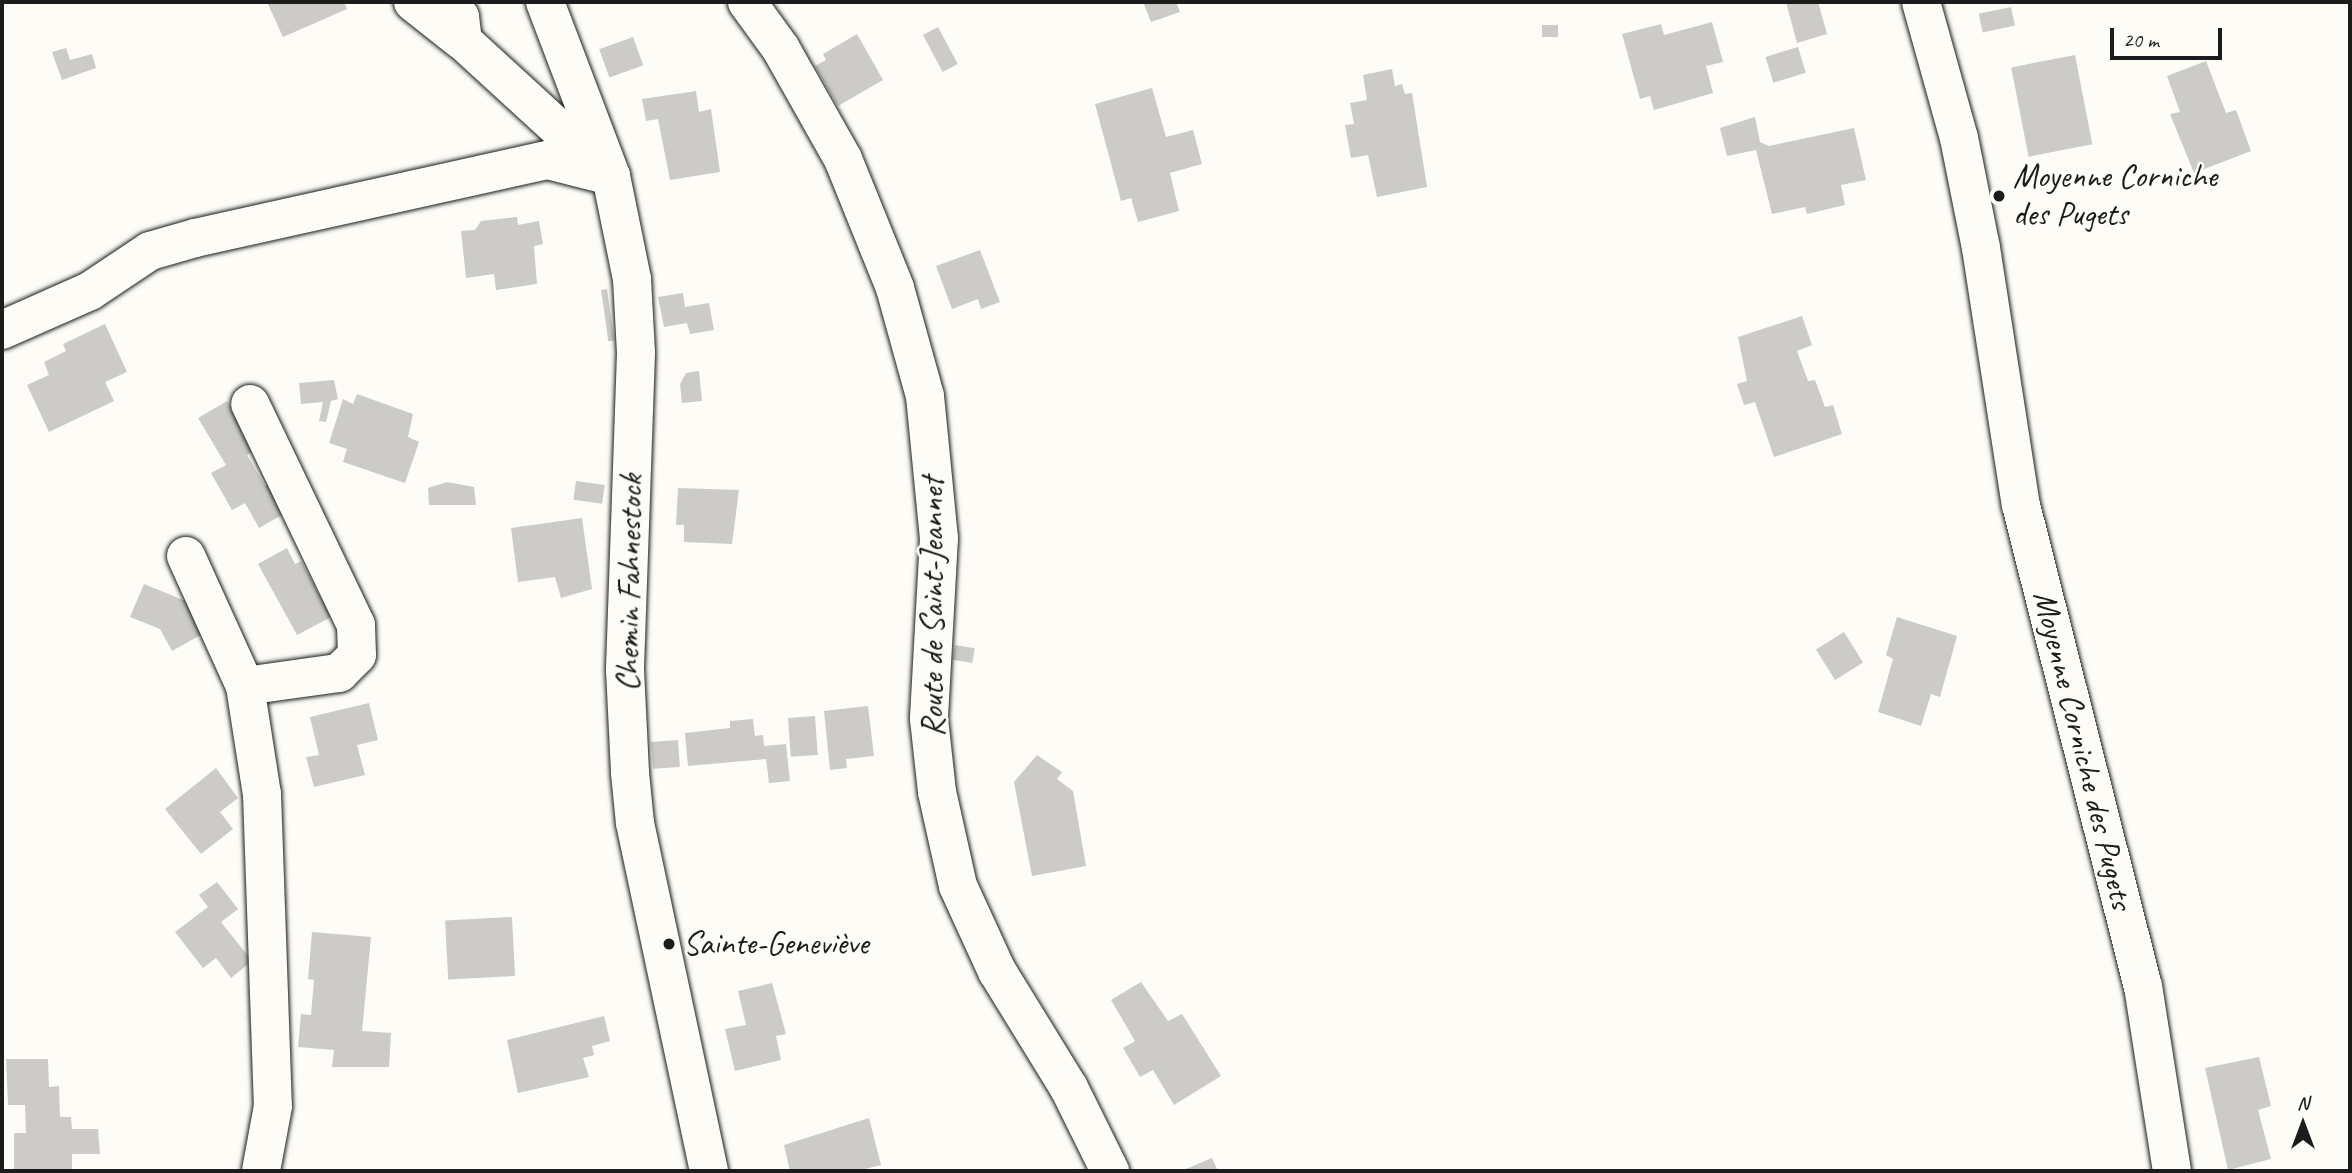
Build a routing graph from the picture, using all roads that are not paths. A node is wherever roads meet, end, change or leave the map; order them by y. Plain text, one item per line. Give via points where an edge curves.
1 (414, 2) edge
2 (447, 2) edge
3 (545, 2) edge
4 (747, 2) edge
5 (1921, 2) edge
6 (463, 41) junction
7 (611, 176) junction
8 (2, 330) edge
9 (250, 404) dead end
10 (186, 556) dead end
11 (244, 686) junction
12 (261, 1171) edge
13 (709, 1171) edge
14 (1110, 1171) edge
15 (2172, 1171) edge

1 - 6 street
2 - 6 street via 460,17
3 - 7 street, Chemin Fahnestock
4 - 14 street, Route de Saint-Jeannet via 788,59 843,159 895,288 925,396 939,538 929,719 937,792 958,886 997,971 1069,1088
5 - 15 street, Moyenne Corniche des Pugets via 1959,138 1981,248 2021,505 2143,986
6 - 7 street
7 - 8 street via 548,160 195,238 150,251 90,290
7 - 13 street, Chemin Fahnestock via 636,320 625,670 630,774 635,823
9 - 11 street via 356,625 357,655 339,673
10 - 11 street
11 - 12 street via 262,794 272,1079 271,1117

